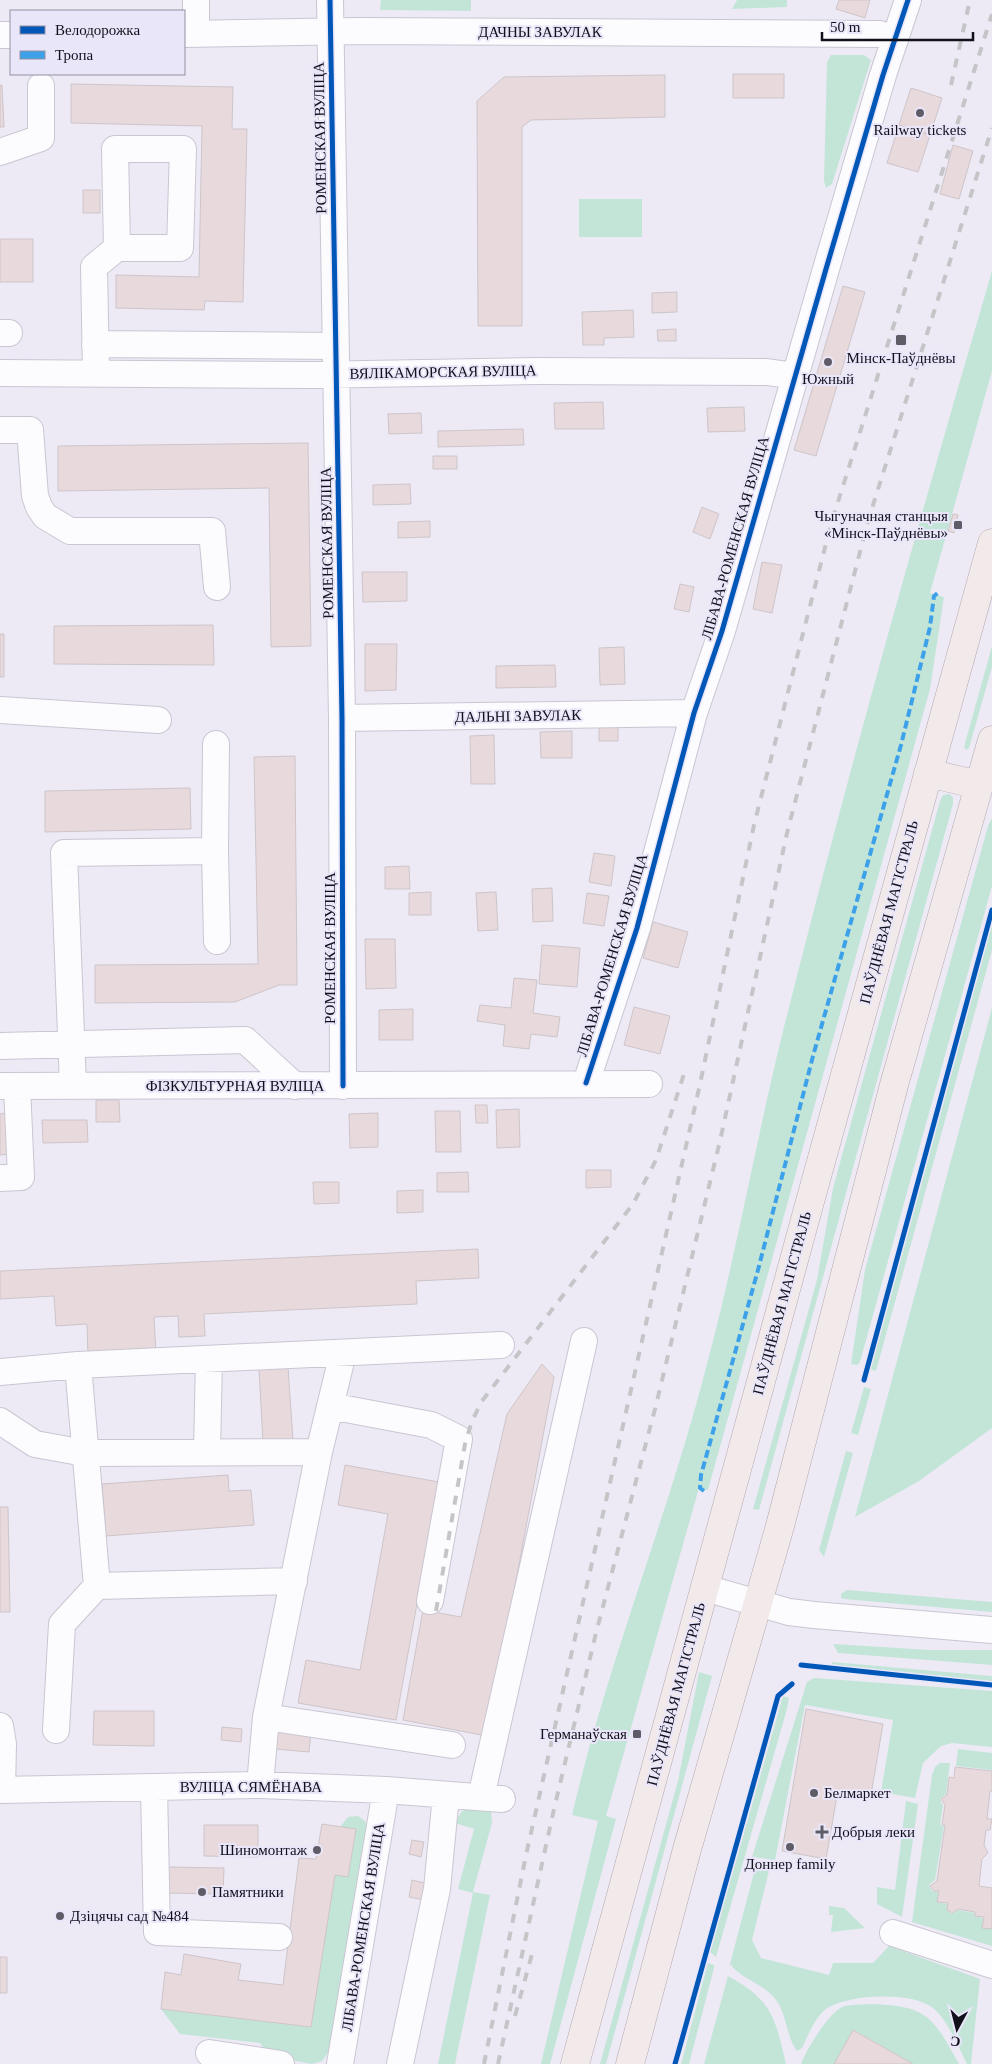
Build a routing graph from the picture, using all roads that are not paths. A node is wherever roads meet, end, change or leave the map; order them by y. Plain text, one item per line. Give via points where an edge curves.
1 (196, 0) edge
2 (330, 0) edge
3 (908, 0) edge
4 (330, 32) junction
5 (190, 33) edge
6 (895, 40) junction
7 (40, 86) dead end
8 (0, 152) edge
9 (118, 248) dead end
10 (96, 344) junction
11 (336, 346) junction
12 (96, 372) junction
13 (0, 374) edge
14 (337, 374) junction
15 (795, 376) junction
16 (0, 430) edge
17 (992, 543) edge
18 (217, 587) dead end
19 (0, 710) edge
20 (694, 713) junction
21 (342, 718) junction
22 (158, 720) dead end
23 (992, 740) edge
24 (216, 744) dead end
25 (928, 773) junction
26 (986, 786) edge
27 (215, 851) junction
28 (217, 941) dead end
29 (71, 1044) junction
30 (0, 1046) edge
31 (586, 1083) junction
32 (649, 1084) dead end
33 (8, 1086) edge
34 (72, 1086) junction
35 (295, 1086) junction
36 (343, 1086) junction
37 (0, 1178) edge
38 (584, 1341) dead end
39 (501, 1345) dead end
40 (344, 1353) junction
41 (209, 1359) junction
42 (78, 1365) junction
43 (0, 1372) edge
44 (330, 1406) junction
45 (0, 1421) edge
46 (208, 1452) junction
47 (319, 1452) junction
48 (86, 1453) junction
49 (294, 1581) junction
50 (96, 1586) junction
51 (704, 1588) junction
52 (430, 1601) dead end
53 (758, 1602) junction
54 (992, 1630) edge
55 (266, 1718) junction
56 (0, 1726) edge
57 (56, 1730) dead end
58 (452, 1745) dead end
59 (260, 1785) junction
60 (154, 1787) junction
61 (1, 1790) edge
62 (386, 1790) junction
63 (446, 1795) junction
64 (893, 1933) dead end
65 (279, 1936) dead end
66 (992, 1966) edge
67 (209, 2053) dead end
68 (281, 2064) edge
69 (340, 2064) edge
70 (400, 2064) edge
71 (575, 2064) edge
72 (630, 2064) edge

1 - 5 street
2 - 4 street, РОМЕНСКАЯ ВУЛІЦА
3 - 6 street, ЛІБАВА-РОМЕНСКАЯ ВУЛІЦА
4 - 5 street, ДАЧНЫ ЗАВУЛАК
4 - 6 street, ДАЧНЫ ЗАВУЛАК via 880,34
4 - 11 street, РОМЕНСКАЯ ВУЛІЦА
6 - 15 street, ЛІБАВА-РОМЕНСКАЯ ВУЛІЦА
7 - 8 street via 41,138
9 - 10 street via 94,267
10 - 11 street
10 - 12 street
11 - 14 street, РОМЕНСКАЯ ВУЛІЦА
12 - 13 street, ВЯЛІКАМОРСКАЯ ВУЛІЦА
12 - 14 street, ВЯЛІКАМОРСКАЯ ВУЛІЦА
14 - 15 street, ВЯЛІКАМОРСКАЯ ВУЛІЦА via 767,372
14 - 21 street, РОМЕНСКАЯ ВУЛІЦА
15 - 20 street, ЛІБАВА-РОМЕНСКАЯ ВУЛІЦА via 722,631
16 - 18 street via 30,430 35,496 45,516 70,531 212,531
17 - 25 main road, ПАЎДНЁВАЯ МАГІСТРАЛЬ
19 - 22 street
20 - 21 street, ДАЛЬНІ ЗАВУЛАК
20 - 31 street, ЛІБАВА-РОМЕНСКАЯ ВУЛІЦА via 637,928
21 - 36 street, РОМЕНСКАЯ ВУЛІЦА
23 - 26 main road
24 - 27 street
25 - 26 main road
25 - 51 main road, ПАЎДНЁВАЯ МАГІСТРАЛЬ
26 - 53 main road via 894,1085
27 - 28 street
27 - 29 street via 64,854
29 - 30 street
29 - 34 street
29 - 35 street via 245,1040
31 - 32 street, ФІЗКУЛЬТУРНАЯ ВУЛІЦА
31 - 36 street, ФІЗКУЛЬТУРНАЯ ВУЛІЦА
33 - 34 street, ФІЗКУЛЬТУРНАЯ ВУЛІЦА
33 - 37 street via 21,1176
34 - 35 street, ФІЗКУЛЬТУРНАЯ ВУЛІЦА
35 - 36 street, ФІЗКУЛЬТУРНАЯ ВУЛІЦА
38 - 63 street, ВУЛІЦА СЯМЁНАВА via 492,1798
39 - 40 street
40 - 41 street
40 - 44 street
41 - 42 street
41 - 46 street
42 - 43 street
42 - 48 street
44 - 47 street
44 - 52 street via 431,1425 459,1439
45 - 48 street via 35,1444
46 - 47 street
46 - 48 street
47 - 49 street
48 - 50 street
49 - 50 street
49 - 55 street
50 - 57 street via 62,1624
51 - 53 street
51 - 71 main road, ПАЎДНЁВАЯ МАГІСТРАЛЬ
53 - 54 street via 789,1612 814,1615
53 - 72 main road
55 - 58 street
55 - 59 street
56 - 61 street via 3,1744
59 - 60 street, ВУЛІЦА СЯМЁНАВА
59 - 62 street, ВУЛІЦА СЯМЁНАВА
60 - 61 street, ВУЛІЦА СЯМЁНАВА
60 - 65 street via 157,1932
62 - 63 street, ВУЛІЦА СЯМЁНАВА
62 - 69 street, ЛІБАВА-РОМЕНСКАЯ ВУЛІЦА
63 - 70 street via 436,1890
64 - 66 street
67 - 68 street

